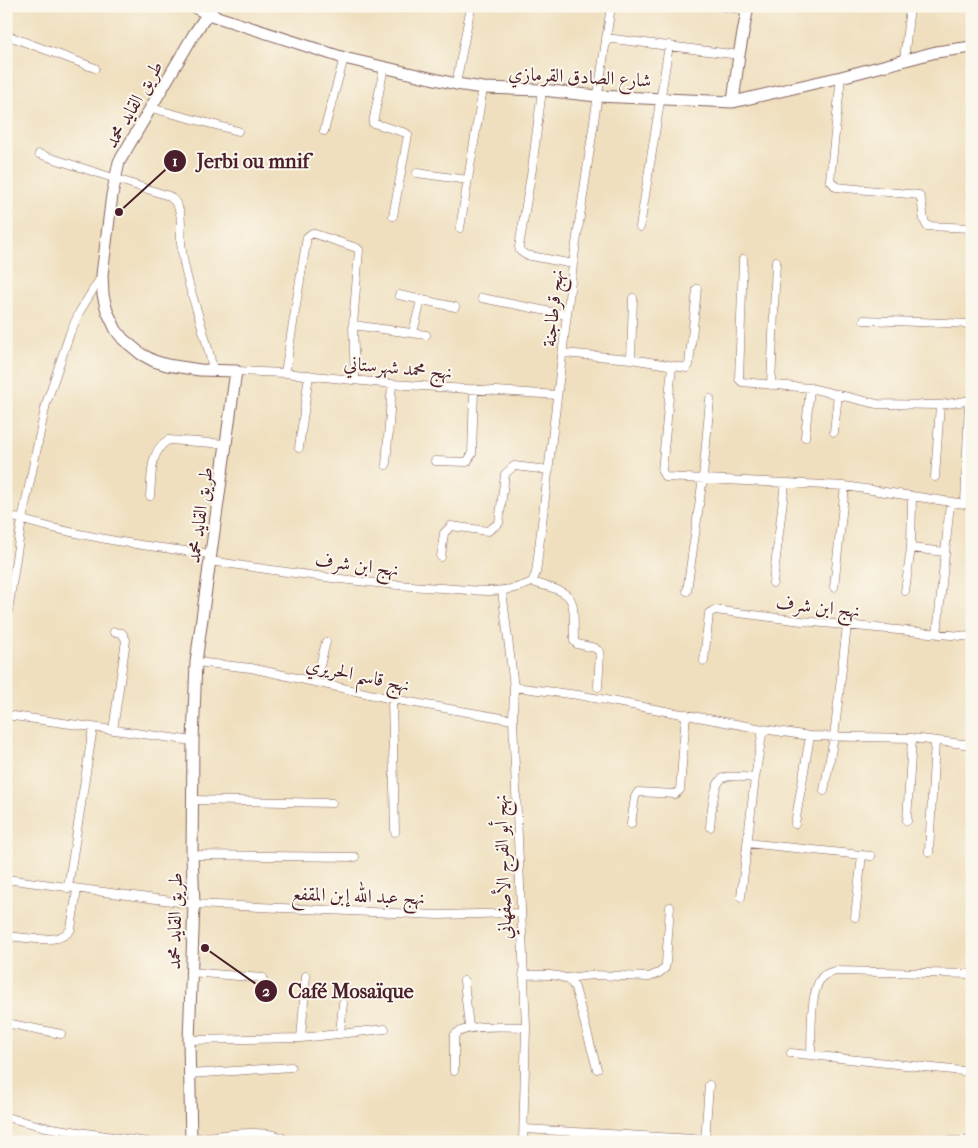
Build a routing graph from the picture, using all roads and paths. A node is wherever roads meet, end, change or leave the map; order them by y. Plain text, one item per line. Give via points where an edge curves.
1 (192, 6) edge
2 (386, 6) edge
3 (408, 6) edge
4 (472, 6) edge
5 (611, 6) edge
6 (722, 6) edge
7 (910, 6) edge
8 (747, 8) edge
9 (210, 10) edge
10 (6, 35) edge
11 (606, 38) junction
12 (669, 45) junction
13 (972, 47) edge
14 (739, 55) junction
15 (344, 58) junction
16 (904, 60) junction
17 (384, 67) junction
18 (95, 68) dead end
19 (841, 77) junction
20 (456, 84) junction
21 (483, 88) junction
22 (542, 90) junction
23 (597, 96) junction
24 (660, 98) junction
25 (733, 102) junction
26 (151, 108) junction
27 (238, 131) dead end
28 (324, 131) dead end
29 (39, 154) dead end
30 (417, 173) dead end
31 (116, 178) junction
32 (468, 180) junction
33 (393, 216) dead end
34 (460, 228) dead end
35 (640, 228) dead end
36 (972, 228) edge
37 (743, 259) dead end
38 (776, 261) dead end
39 (573, 264) junction
40 (102, 275) junction
41 (697, 289) dead end
42 (399, 295) dead end
43 (482, 298) dead end
44 (633, 298) dead end
45 (421, 300) junction
46 (456, 307) dead end
47 (567, 315) junction
48 (864, 320) dead end
49 (972, 324) edge
50 (353, 325) junction
51 (413, 333) junction
52 (426, 335) dead end
53 (563, 353) junction
54 (631, 359) junction
55 (672, 366) junction
56 (213, 371) junction
57 (236, 371) junction
58 (284, 373) junction
59 (309, 376) junction
60 (355, 380) junction
61 (392, 384) junction
62 (771, 385) junction
63 (810, 388) junction
64 (474, 389) junction
65 (838, 394) junction
66 (557, 395) junction
67 (710, 399) dead end
68 (970, 400) edge
69 (940, 405) junction
70 (834, 432) dead end
71 (805, 437) dead end
72 (227, 444) junction
73 (298, 448) dead end
74 (435, 461) dead end
75 (386, 466) dead end
76 (549, 470) junction
77 (703, 477) junction
78 (935, 477) dead end
79 (784, 483) junction
80 (846, 486) junction
81 (150, 496) dead end
82 (912, 497) junction
83 (950, 503) junction
84 (6, 515) edge
85 (22, 520) junction
86 (911, 548) junction
87 (944, 552) junction
88 (210, 557) junction
89 (441, 557) dead end
90 (532, 582) junction
91 (773, 583) dead end
92 (834, 587) dead end
93 (688, 591) dead end
94 (905, 591) dead end
95 (502, 592) junction
96 (6, 624) edge
97 (847, 626) junction
98 (114, 632) dead end
99 (937, 634) junction
100 (972, 637) edge
101 (326, 642) dead end
102 (704, 661) dead end
103 (196, 662) junction
104 (316, 681) junction
105 (514, 686) junction
106 (598, 687) dead end
107 (392, 698) junction
108 (686, 714) junction
109 (6, 715) edge
110 (513, 720) junction
111 (93, 728) junction
112 (763, 729) junction
113 (113, 730) junction
114 (810, 736) junction
115 (834, 737) junction
116 (912, 738) junction
117 (193, 741) junction
118 (935, 741) junction
119 (972, 745) edge
120 (756, 778) junction
121 (824, 791) dead end
122 (193, 800) junction
123 (332, 803) dead end
124 (907, 821) dead end
125 (631, 824) dead end
126 (795, 824) dead end
127 (710, 827) dead end
128 (395, 832) dead end
129 (972, 838) edge
130 (748, 843) junction
131 (929, 852) dead end
132 (862, 855) junction
133 (192, 856) junction
134 (871, 856) dead end
135 (355, 858) dead end
136 (6, 879) edge
137 (68, 888) junction
138 (77, 890) junction
139 (741, 896) dead end
140 (972, 898) edge
141 (194, 904) junction
142 (670, 907) dead end
143 (520, 913) junction
144 (855, 918) dead end
145 (6, 936) edge
146 (190, 972) junction
147 (972, 974) edge
148 (523, 975) junction
149 (306, 976) dead end
150 (263, 978) dead end
151 (566, 978) junction
152 (464, 981) dead end
153 (343, 1003) dead end
154 (6, 1023) edge
155 (526, 1027) junction
156 (469, 1028) junction
157 (385, 1029) dead end
158 (340, 1033) junction
159 (61, 1034) dead end
160 (301, 1038) junction
161 (189, 1040) junction
162 (791, 1053) dead end
163 (812, 1055) junction
164 (291, 1067) dead end
165 (597, 1069) dead end
166 (454, 1071) dead end
167 (972, 1072) edge
168 (190, 1074) junction
169 (709, 1085) dead end
170 (6, 1118) edge
171 (525, 1129) junction
172 (99, 1139) edge
173 (190, 1140) edge
174 (681, 1140) edge
175 (705, 1140) junction
176 (938, 1141) edge
177 (972, 1141) edge
178 (147, 1142) edge
179 (288, 1142) edge
180 (523, 1142) edge
181 (744, 1142) edge

1 - 9 main road, شارع الصادق القرمازي
2 - 3 street
4 - 20 street
5 - 11 street, نهج قرطاجنة
6 - 8 street
7 - 16 street
8 - 14 main road
9 - 15 main road, شارع الصادق القرمازي
9 - 26 main road, طريق القايد محمد
10 - 18 street
11 - 12 street
11 - 23 street, نهج قرطاجنة
12 - 14 street
12 - 24 street
13 - 16 main road, شارع الصادق القرمازي
14 - 25 main road
15 - 17 main road, شارع الصادق القرمازي
15 - 28 street
16 - 19 main road, شارع الصادق القرمازي
17 - 20 main road, شارع الصادق القرمازي
17 - 33 street via 373,124 408,135
19 - 25 main road, شارع الصادق القرمازي
19 - 36 street via 830,180 836,187 919,195 923,221 927,226
20 - 21 main road, شارع الصادق القرمازي
21 - 22 main road, شارع الصادق القرمازي
21 - 32 street
22 - 23 main road, شارع الصادق القرمازي
22 - 39 street via 519,247 526,255
23 - 24 main road, شارع الصادق القرمازي
23 - 39 street, نهج قرطاجنة
24 - 25 main road, شارع الصادق القرمازي
24 - 35 street
26 - 27 street
26 - 31 main road, طريق القايد محمد via 119,162
29 - 31 street
30 - 32 street
31 - 40 main road, طريق القايد محمد
31 - 56 street via 169,196 179,206 184,261
32 - 34 street
37 - 62 street via 739,379
38 - 62 street
39 - 47 street, نهج قرطاجنة
40 - 56 main road, طريق القايد محمد via 107,311 116,330 130,345 154,361
40 - 85 street via 80,311 53,379
41 - 55 street via 689,365 687,368
42 - 45 street
43 - 47 street
44 - 54 street
45 - 46 street
45 - 51 street
47 - 53 street, نهج قرطاجنة
48 - 49 street
50 - 51 street
50 - 58 street via 359,250 312,233 308,236
50 - 60 street
51 - 52 street
53 - 54 street
53 - 66 street, نهج قرطاجنة
54 - 55 street
55 - 77 street via 663,474 665,477
56 - 57 main road, طريق القايد محمد
57 - 58 street, نهج محمد شهرستاني
57 - 72 main road, طريق القايد محمد
58 - 59 street, نهج محمد شهرستاني
59 - 60 street, نهج محمد شهرستاني
59 - 73 street
60 - 61 street, نهج محمد شهرستاني
61 - 64 street, نهج محمد شهرستاني
61 - 75 street
62 - 63 street
63 - 65 street
63 - 71 street
64 - 66 street, نهج محمد شهرستاني
64 - 74 street via 472,454 467,462
65 - 69 street via 877,404
65 - 70 street
66 - 76 street, نهج قرطاجنة
67 - 77 street
68 - 69 street
68 - 83 street via 965,504
69 - 78 street
72 - 81 street via 168,440 162,444 154,456
72 - 88 main road, طريق القايد محمد
76 - 89 street via 514,466 506,474 499,523 488,531 451,526 444,533
76 - 90 street, نهج قرطاجنة
77 - 79 street
77 - 93 street
79 - 80 street
79 - 91 street
80 - 82 street
80 - 92 street
82 - 83 street
82 - 86 street
83 - 87 street
84 - 85 street, نهج ابن شرف
85 - 88 street, نهج ابن شرف via 106,540
85 - 96 street
86 - 87 street
86 - 94 street
87 - 99 street
88 - 95 street, نهج ابن شرف via 377,584
88 - 103 main road, طريق القايد محمد
90 - 95 street
90 - 106 street via 569,595 573,606 574,641 600,652
95 - 105 street, نهج أبو الفرج الأصفهاني
97 - 99 street, نهج ابن شرف
97 - 102 street, نهج ابن شرف via 715,610 709,613
97 - 115 street
98 - 113 street via 122,633 126,640
99 - 100 street, نهج ابن شرف
101 - 104 street
103 - 104 street, نهج قاسم الحريري via 251,668
103 - 117 main road, طريق القايد محمد
104 - 107 street, نهج قاسم الحريري
105 - 108 street
105 - 110 street, نهج أبو الفرج الأصفهاني
107 - 110 street, نهج قاسم الحريري
107 - 128 street
108 - 112 street
108 - 125 street via 680,790 675,794 638,792
109 - 111 street
110 - 143 street, نهج أبو الفرج الأصفهاني
111 - 113 street
111 - 137 street
112 - 114 street
112 - 120 street
113 - 117 street
114 - 115 street
114 - 126 street
115 - 116 street
115 - 121 street
116 - 118 street
116 - 124 street
117 - 122 main road, طريق القايد محمد
118 - 119 street
118 - 131 street
120 - 127 street via 728,776 720,780
120 - 130 street
122 - 123 street
122 - 133 main road, طريق القايد محمد
129 - 140 street
130 - 132 street
130 - 139 street
132 - 134 street
132 - 144 street
133 - 135 street
133 - 141 main road, طريق القايد محمد
136 - 137 street, نهج عبد الله إبن المقفع
137 - 138 street, نهج عبد الله إبن المقفع
138 - 141 street, نهج عبد الله إبن المقفع
138 - 145 street via 68,934 57,939
141 - 143 street, نهج عبد الله إبن المقفع via 438,915
141 - 146 main road, طريق القايد محمد
142 - 151 street via 666,963 659,974 649,977 592,975
143 - 148 street, نهج أبو الفرج الأصفهاني
146 - 150 street
146 - 161 main road, طريق القايد محمد
147 - 163 street via 836,970 827,973 814,994
148 - 151 street
148 - 155 street, نهج أبو الفرج الأصفهاني
149 - 160 street
151 - 165 street via 575,988
152 - 156 street
153 - 158 street
154 - 159 street
155 - 156 street
155 - 171 street, نهج أبو الفرج الأصفهاني
156 - 166 street via 454,1036
157 - 158 street
158 - 160 street
160 - 161 street
161 - 168 main road, طريق القايد محمد
162 - 163 street
163 - 167 street
164 - 168 street
168 - 173 main road, طريق القايد محمد
169 - 175 street
170 - 172 street
171 - 174 street
171 - 180 street, نهج أبو الفرج الأصفهاني
172 - 178 street
173 - 179 street via 262,1133 278,1135
174 - 175 street
175 - 181 street
176 - 177 street

